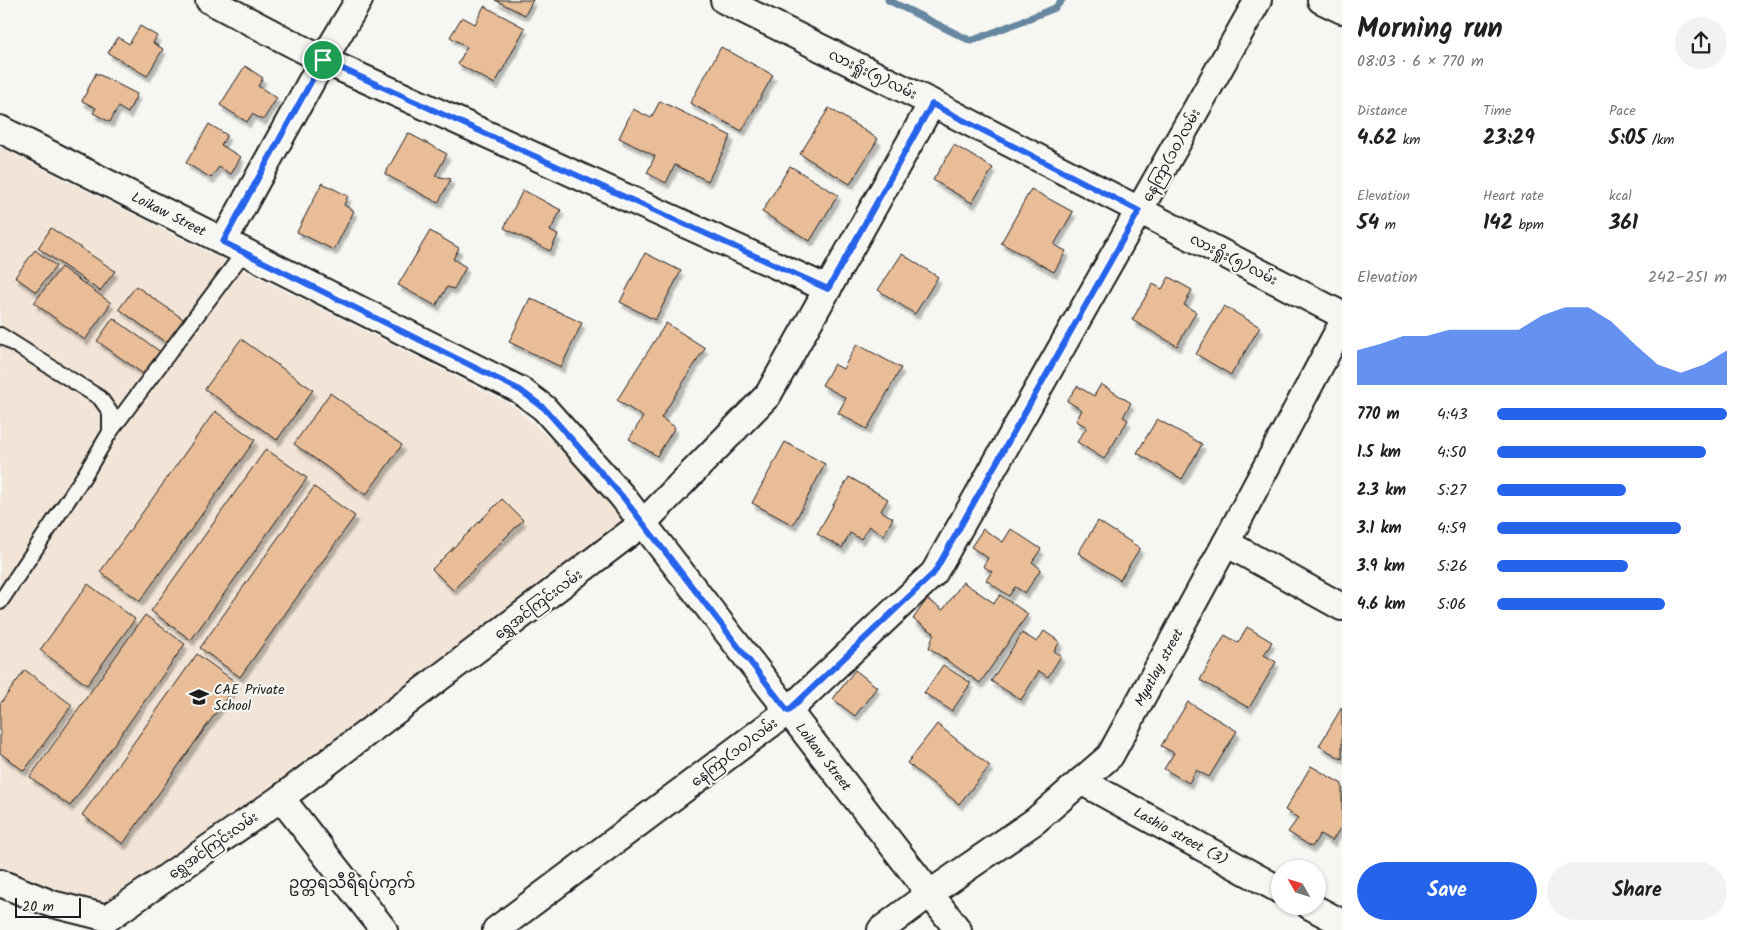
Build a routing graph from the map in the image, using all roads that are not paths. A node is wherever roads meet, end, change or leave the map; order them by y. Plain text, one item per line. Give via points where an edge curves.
1 (209, 0) edge
2 (359, 0) edge
3 (724, 0) edge
4 (1258, 0) edge
5 (1321, 0) edge
6 (1342, 10) edge
7 (323, 60) junction
8 (932, 104) junction
9 (0, 129) edge
10 (1139, 211) junction
11 (234, 247) junction
12 (828, 289) junction
13 (1342, 315) edge
14 (1342, 324) edge
15 (0, 335) edge
16 (110, 432) junction
17 (643, 523) junction
18 (1226, 542) junction
19 (0, 602) edge
20 (1342, 607) edge
21 (788, 711) junction
22 (1081, 781) junction
23 (281, 798) junction
24 (0, 883) edge
25 (1271, 885) edge
26 (929, 894) junction
27 (1326, 914) edge
28 (89, 921) edge
29 (1342, 923) edge
30 (384, 930) edge
31 (496, 930) edge
32 (881, 930) edge
33 (958, 930) edge

1 - 7 street
2 - 7 street
3 - 8 street, လားရှိုး(၅)လမ်း
4 - 10 street, နေကြာ(၁၀)လမ်း
5 - 6 street
7 - 11 street
7 - 12 street
8 - 10 street, လားရှိုး(၅)လမ်း
8 - 12 street, ရွှေအင်ကြင်းလမ်း
9 - 11 street, Loikaw Street
10 - 13 street, လားရှိုး(၅)လမ်း
10 - 21 street, နေကြာ(၁၀)လမ်း via 934,573
11 - 16 lane
11 - 17 street, Loikaw Street via 520,390 544,408
12 - 17 street, ရွှေအင်ကြင်းလမ်း via 768,395
14 - 18 street, Myatlay street
15 - 16 lane via 100,398 110,412
16 - 19 lane
17 - 21 street, Loikaw Street
17 - 23 street, ရွှေအင်ကြင်းလမ်း
18 - 20 street
18 - 22 street, Myatlay street via 1110,756
21 - 26 street, Loikaw Street
21 - 31 street, နေကြာ(၁၀)လမ်း
22 - 25 street, Lashio street (3)
22 - 26 street, Myatlay street via 1035,821
23 - 28 street, ရွှေအင်ကြင်းလမ်း via 108,918
23 - 30 street
24 - 28 street, ရွှေအင်ကြင်းလမ်း
26 - 32 street, Myatlay street
26 - 33 street, Loikaw Street
27 - 29 street

